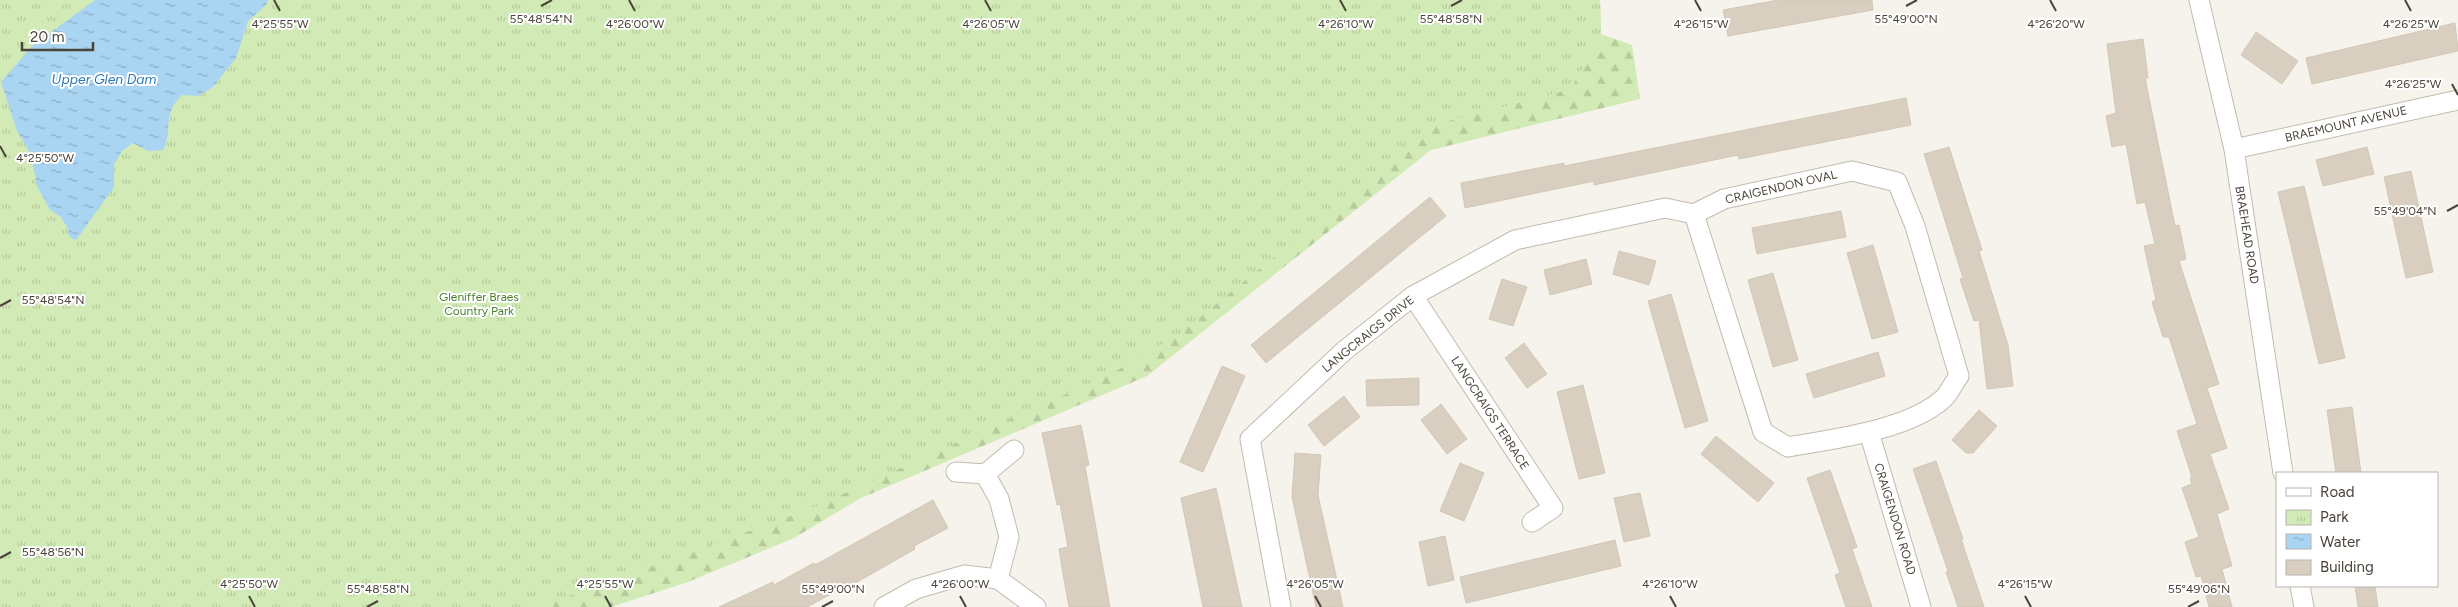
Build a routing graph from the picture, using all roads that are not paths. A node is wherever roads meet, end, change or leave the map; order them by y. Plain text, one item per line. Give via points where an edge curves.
1 (2199, 0) edge
2 (2458, 100) edge
3 (2234, 149) junction
4 (1694, 214) junction
5 (1414, 296) junction
6 (1869, 432) junction
7 (1014, 450) dead end
8 (956, 472) dead end
9 (2283, 472) edge
10 (985, 474) junction
11 (1532, 522) dead end
12 (998, 579) junction
13 (2300, 587) edge
14 (884, 607) edge
15 (1036, 607) edge
16 (1281, 607) edge
17 (1921, 607) edge
18 (2304, 607) edge

1 - 3 street, BRAEHEAD ROAD
2 - 3 street, BRAEMOUNT AVENUE
3 - 9 street, BRAEHEAD ROAD
4 - 5 street, LANGCRAIGS DRIVE via 1665,208 1515,240
4 - 6 street, CRAIGENDON OVAL via 1763,432 1788,447
4 - 6 street, CRAIGENDON OVAL via 1724,198 1852,171 1897,182 1915,226 1959,376 1944,398 1910,419
5 - 11 street, LANGCRAIGS TERRACE via 1553,508
5 - 16 street, LANGCRAIGS DRIVE via 1344,351 1250,439
6 - 17 street, CRAIGENDON ROAD
7 - 10 street
8 - 10 street
10 - 12 street via 1000,499 1009,537
12 - 14 street via 964,575 916,589
12 - 15 street
13 - 18 street

